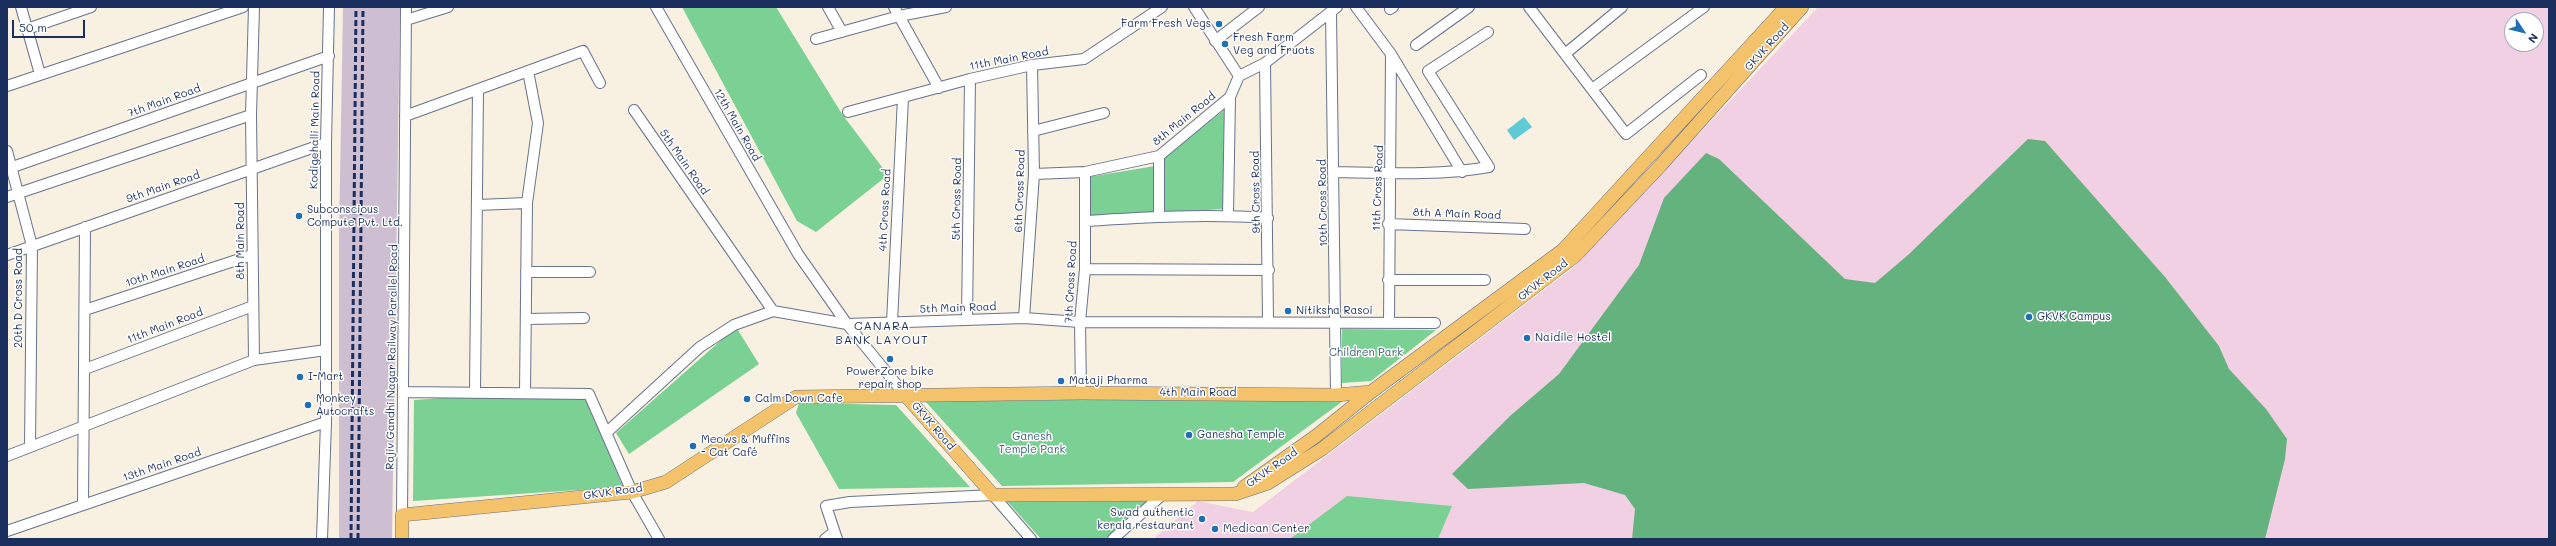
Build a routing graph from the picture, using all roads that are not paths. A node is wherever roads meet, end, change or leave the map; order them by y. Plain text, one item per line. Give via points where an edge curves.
1 (91, 7) edge
2 (243, 7) edge
3 (254, 7) edge
4 (329, 7) edge
5 (406, 7) edge
6 (448, 7) edge
7 (656, 7) edge
8 (828, 7) edge
9 (946, 7) edge
10 (1162, 7) edge
11 (1259, 7) edge
12 (1356, 7) edge
13 (1469, 7) edge
14 (1622, 7) edge
15 (1704, 7) edge
16 (1786, 7) edge
17 (1802, 7) edge
18 (23, 8) edge
19 (1196, 8) edge
20 (1334, 9) edge
21 (1535, 9) edge
22 (896, 12) edge
23 (406, 20) junction
24 (27, 30) junction
25 (842, 32) junction
26 (1488, 32) dead end
27 (816, 39) dead end
28 (1215, 42) junction
29 (1416, 45) dead end
30 (1392, 54) junction
31 (1565, 54) junction
32 (329, 56) junction
33 (1265, 63) junction
34 (1032, 65) junction
35 (528, 71) junction
36 (40, 74) junction
37 (1701, 75) dead end
38 (1239, 76) junction
39 (970, 79) junction
40 (252, 82) junction
41 (600, 83) dead end
42 (7, 86) edge
43 (939, 88) junction
44 (1592, 89) junction
45 (478, 90) junction
46 (903, 98) junction
47 (1230, 98) junction
48 (634, 110) dead end
49 (848, 112) dead end
50 (1104, 113) dead end
51 (251, 115) junction
52 (405, 116) junction
53 (1033, 131) junction
54 (326, 143) junction
55 (7, 151) edge
56 (1159, 156) junction
57 (1650, 156) junction
58 (1660, 166) junction
59 (10, 168) edge
60 (252, 169) junction
61 (1085, 172) junction
62 (1335, 172) junction
63 (1462, 172) junction
64 (1034, 174) junction
65 (1391, 174) junction
66 (18, 194) junction
67 (7, 197) edge
68 (527, 203) junction
69 (477, 205) junction
70 (1228, 215) junction
71 (1160, 216) junction
72 (1268, 218) junction
73 (1086, 221) junction
74 (1388, 224) junction
75 (85, 227) junction
76 (1525, 228) dead end
77 (32, 246) junction
78 (7, 255) edge
79 (252, 255) junction
80 (1085, 269) junction
81 (1269, 270) junction
82 (526, 272) junction
83 (590, 272) dead end
84 (1388, 280) junction
85 (1485, 280) dead end
86 (253, 306) junction
87 (86, 310) junction
88 (773, 311) junction
89 (584, 318) dead end
90 (1024, 318) junction
91 (526, 319) junction
92 (967, 320) junction
93 (1268, 321) junction
94 (892, 322) junction
95 (1080, 322) junction
96 (1336, 322) junction
97 (1389, 323) junction
98 (1435, 323) dead end
99 (847, 324) junction
100 (326, 350) junction
101 (254, 360) junction
102 (85, 369) junction
103 (1386, 381) junction
104 (404, 392) junction
105 (475, 392) junction
106 (1371, 392) junction
107 (525, 393) junction
108 (1081, 393) junction
109 (1336, 394) junction
110 (1396, 394) junction
111 (906, 396) junction
112 (326, 422) junction
113 (84, 426) junction
114 (606, 433) junction
115 (30, 448) junction
116 (7, 456) edge
117 (632, 492) junction
118 (1163, 494) junction
119 (1235, 494) junction
120 (993, 495) junction
121 (83, 505) junction
122 (402, 515) junction
123 (7, 531) edge
124 (832, 537) edge
125 (322, 539) edge
126 (402, 539) edge
127 (659, 539) edge
128 (1031, 539) edge
129 (1113, 539) edge

1 - 24 street
2 - 36 street
3 - 40 street, 8th Main Road
4 - 32 street, Kodigehalli Main Road
5 - 23 street, Rajiv Gandhi Nagar Railway Parallel Road
6 - 23 street
7 - 99 street, 12th Main Road via 798,254
8 - 25 street
9 - 22 street
10 - 34 street, 11th Main Road via 1084,59
11 - 28 street
12 - 30 street
13 - 29 street
14 - 31 street
15 - 44 street
16 - 57 main road, GKVK Road
17 - 58 main road, GKVK Road
18 - 24 street
19 - 28 street
20 - 33 street
20 - 62 street, 10th Cross Road
21 - 31 street
22 - 25 street
22 - 43 street
23 - 52 street, Rajiv Gandhi Nagar Railway Parallel Road
24 - 36 street
25 - 27 street
26 - 63 street via 1428,71 1489,166
28 - 38 street
30 - 63 street
30 - 65 street, 11th Cross Road
31 - 44 street
32 - 40 street, 7th Main Road
32 - 54 street, Kodigehalli Main Road
33 - 38 street
33 - 72 street, 9th Cross Road
34 - 39 street, 11th Main Road
34 - 53 street, 6th Cross Road
35 - 41 street via 584,51
35 - 45 street
35 - 68 street via 538,123
36 - 42 street
37 - 44 street via 1626,134
38 - 47 street, 8th Main Road
39 - 43 street, 11th Main Road
39 - 92 street, 5th Cross Road
40 - 51 street, 8th Main Road
40 - 59 street, 7th Main Road
43 - 46 street, 11th Main Road
45 - 52 street
45 - 69 street
46 - 49 street, 11th Main Road
46 - 94 street, 4th Cross Road
47 - 56 street, 8th Main Road
47 - 70 street
48 - 88 street, 5th Main Road
50 - 53 street
51 - 60 street, 8th Main Road
51 - 66 street
52 - 104 street, Rajiv Gandhi Nagar Railway Parallel Road
53 - 64 street, 6th Cross Road
54 - 60 street, 9th Main Road
54 - 100 street, Kodigehalli Main Road
55 - 59 street, 20th D Cross Road
56 - 61 street, 8th Main Road
56 - 71 street
57 - 58 main road
57 - 103 main road, GKVK Road via 1563,250
58 - 110 main road, GKVK Road via 1575,256
59 - 66 street, 20th D Cross Road
60 - 75 street, 9th Main Road
60 - 79 street, 8th Main Road
61 - 64 street, 8th Main Road
61 - 73 street, 7th Cross Road
62 - 65 street
62 - 96 street, 10th Cross Road
63 - 65 street
64 - 90 street, 6th Cross Road
65 - 74 street, 11th Cross Road
66 - 67 street
66 - 77 street, 20th D Cross Road
68 - 69 street
68 - 82 street
69 - 105 street
70 - 71 street
70 - 72 street
71 - 73 street
72 - 81 street, 9th Cross Road
73 - 80 street, 7th Cross Road
74 - 76 street, 8th A Main Road
74 - 84 street, 11th Cross Road
75 - 77 street, 9th Main Road
75 - 87 street
77 - 78 street, 9th Main Road
77 - 115 street, 20th D Cross Road
79 - 86 street, 8th Main Road
79 - 87 street, 10th Main Road
80 - 81 street
80 - 95 street, 7th Cross Road
81 - 93 street, 9th Cross Road
82 - 83 street
82 - 91 street
84 - 85 street
84 - 97 street, 11th Cross Road
86 - 101 street, 8th Main Road
86 - 102 street, 11th Main Road
87 - 102 street
88 - 99 street, 5th Main Road
88 - 114 street via 734,325 700,347
89 - 91 street
90 - 92 street, 5th Main Road
90 - 95 street, 5th Main Road
91 - 107 street
92 - 94 street, 5th Main Road
93 - 95 street, 5th Main Road
93 - 96 street, 5th Main Road
94 - 99 street, 5th Main Road
95 - 108 street, 7th Cross Road
96 - 97 street, 5th Main Road
96 - 109 street, 10th Cross Road
97 - 98 street, 5th Main Road
99 - 111 street, 12th Main Road
100 - 101 street
100 - 112 street, Kodigehalli Main Road
101 - 113 street
102 - 113 street
103 - 106 main road, GKVK Road
103 - 110 main road
104 - 105 street
104 - 122 street, Rajiv Gandhi Nagar Railway Parallel Road
105 - 107 street
106 - 109 main road, 4th Main Road
106 - 119 main road, GKVK Road via 1316,436
107 - 114 street via 589,394
108 - 109 main road, 4th Main Road
108 - 111 main road, 4th Main Road
110 - 119 main road, GKVK Road via 1322,449 1268,483
111 - 117 main road, GKVK Road via 796,397 666,482
111 - 120 main road, GKVK Road
112 - 121 street, 13th Main Road
112 - 125 street, Kodigehalli Main Road
113 - 115 street
113 - 121 street
114 - 117 street
115 - 116 street
117 - 122 main road, GKVK Road
117 - 127 street
118 - 119 main road, GKVK Road
118 - 120 main road, GKVK Road
118 - 129 street
120 - 124 street via 850,502 826,506
120 - 128 street
121 - 123 street, 13th Main Road
122 - 126 main road

